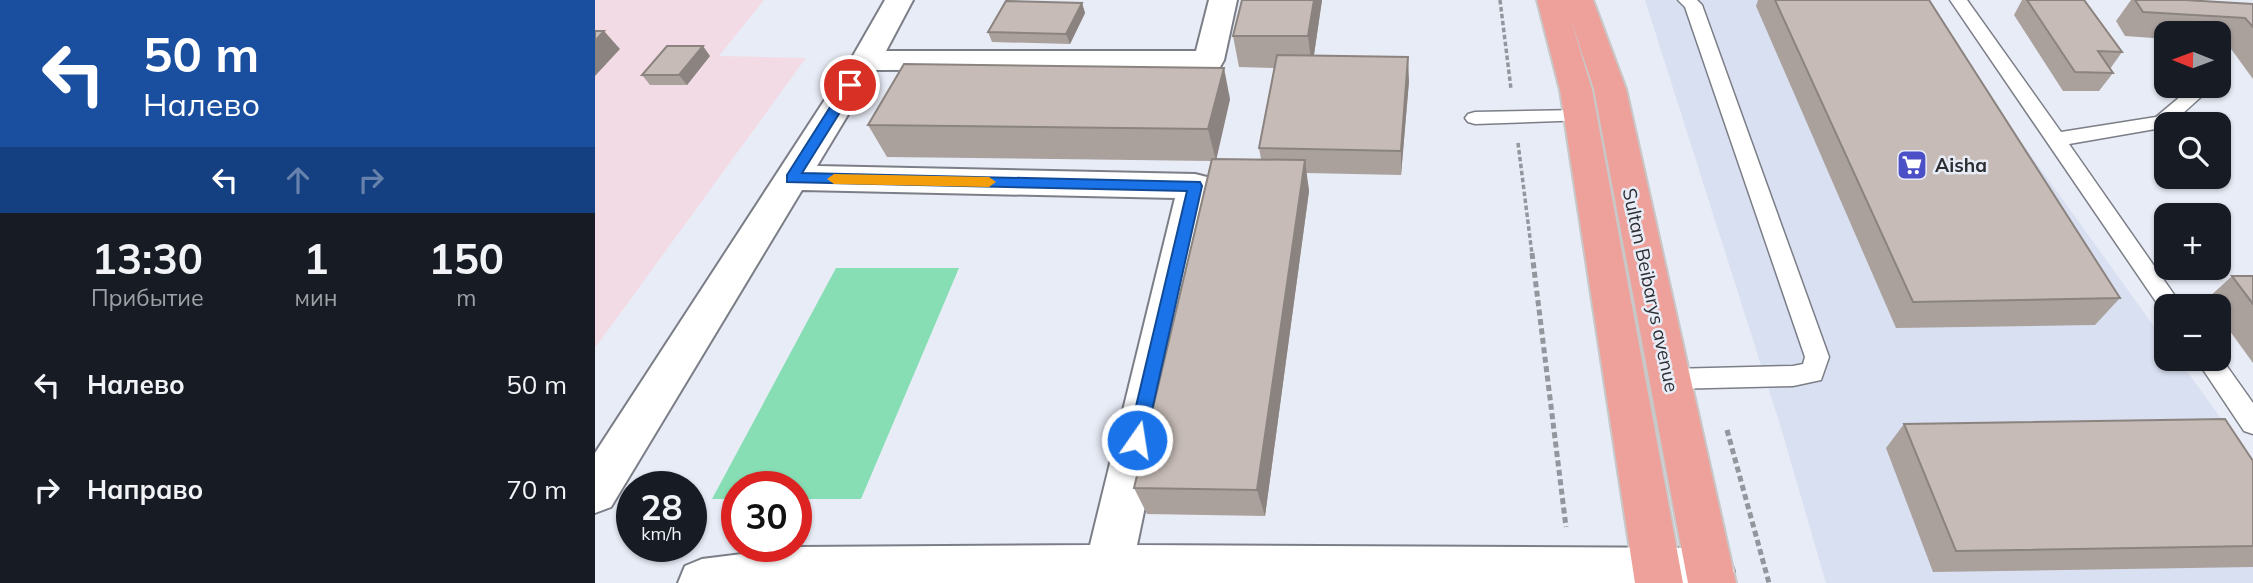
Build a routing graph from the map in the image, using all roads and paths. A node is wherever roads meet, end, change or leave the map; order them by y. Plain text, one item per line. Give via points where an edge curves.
1 (899, 0) edge
2 (1223, 0) edge
3 (1500, 0) edge
4 (1551, 0) edge
5 (1579, 0) edge
6 (1686, 0) edge
7 (1958, 0) edge
8 (865, 61) junction
9 (2190, 98) edge
10 (1514, 116) junction
11 (1580, 116) junction
12 (1475, 118) dead end
13 (2055, 140) junction
14 (792, 178) junction
15 (2163, 294) edge
16 (2216, 371) edge
17 (1670, 379) junction
18 (2253, 423) edge
19 (595, 492) edge
20 (1108, 568) junction
21 (1571, 570) junction
22 (794, 576) edge
23 (1658, 577) edge
24 (1711, 577) edge
25 (702, 583) edge

1 - 8 street
2 - 8 street via 1209,60
3 - 10 path
4 - 11 main road, Sultan Beibarys avenue
5 - 17 main road, Sultan Beibarys avenue via 1609,89
6 - 17 lane via 1693,5 1817,357 1812,373 1793,376
7 - 13 lane
8 - 14 street
9 - 13 lane via 2162,122
10 - 11 lane
10 - 12 lane
10 - 21 path
11 - 23 main road, Sultan Beibarys avenue
13 - 15 lane
14 - 19 street
14 - 20 street via 1195,186
16 - 18 lane
17 - 24 main road, Sultan Beibarys avenue
20 - 21 street
20 - 22 street
21 - 23 street
22 - 25 street
23 - 24 street

